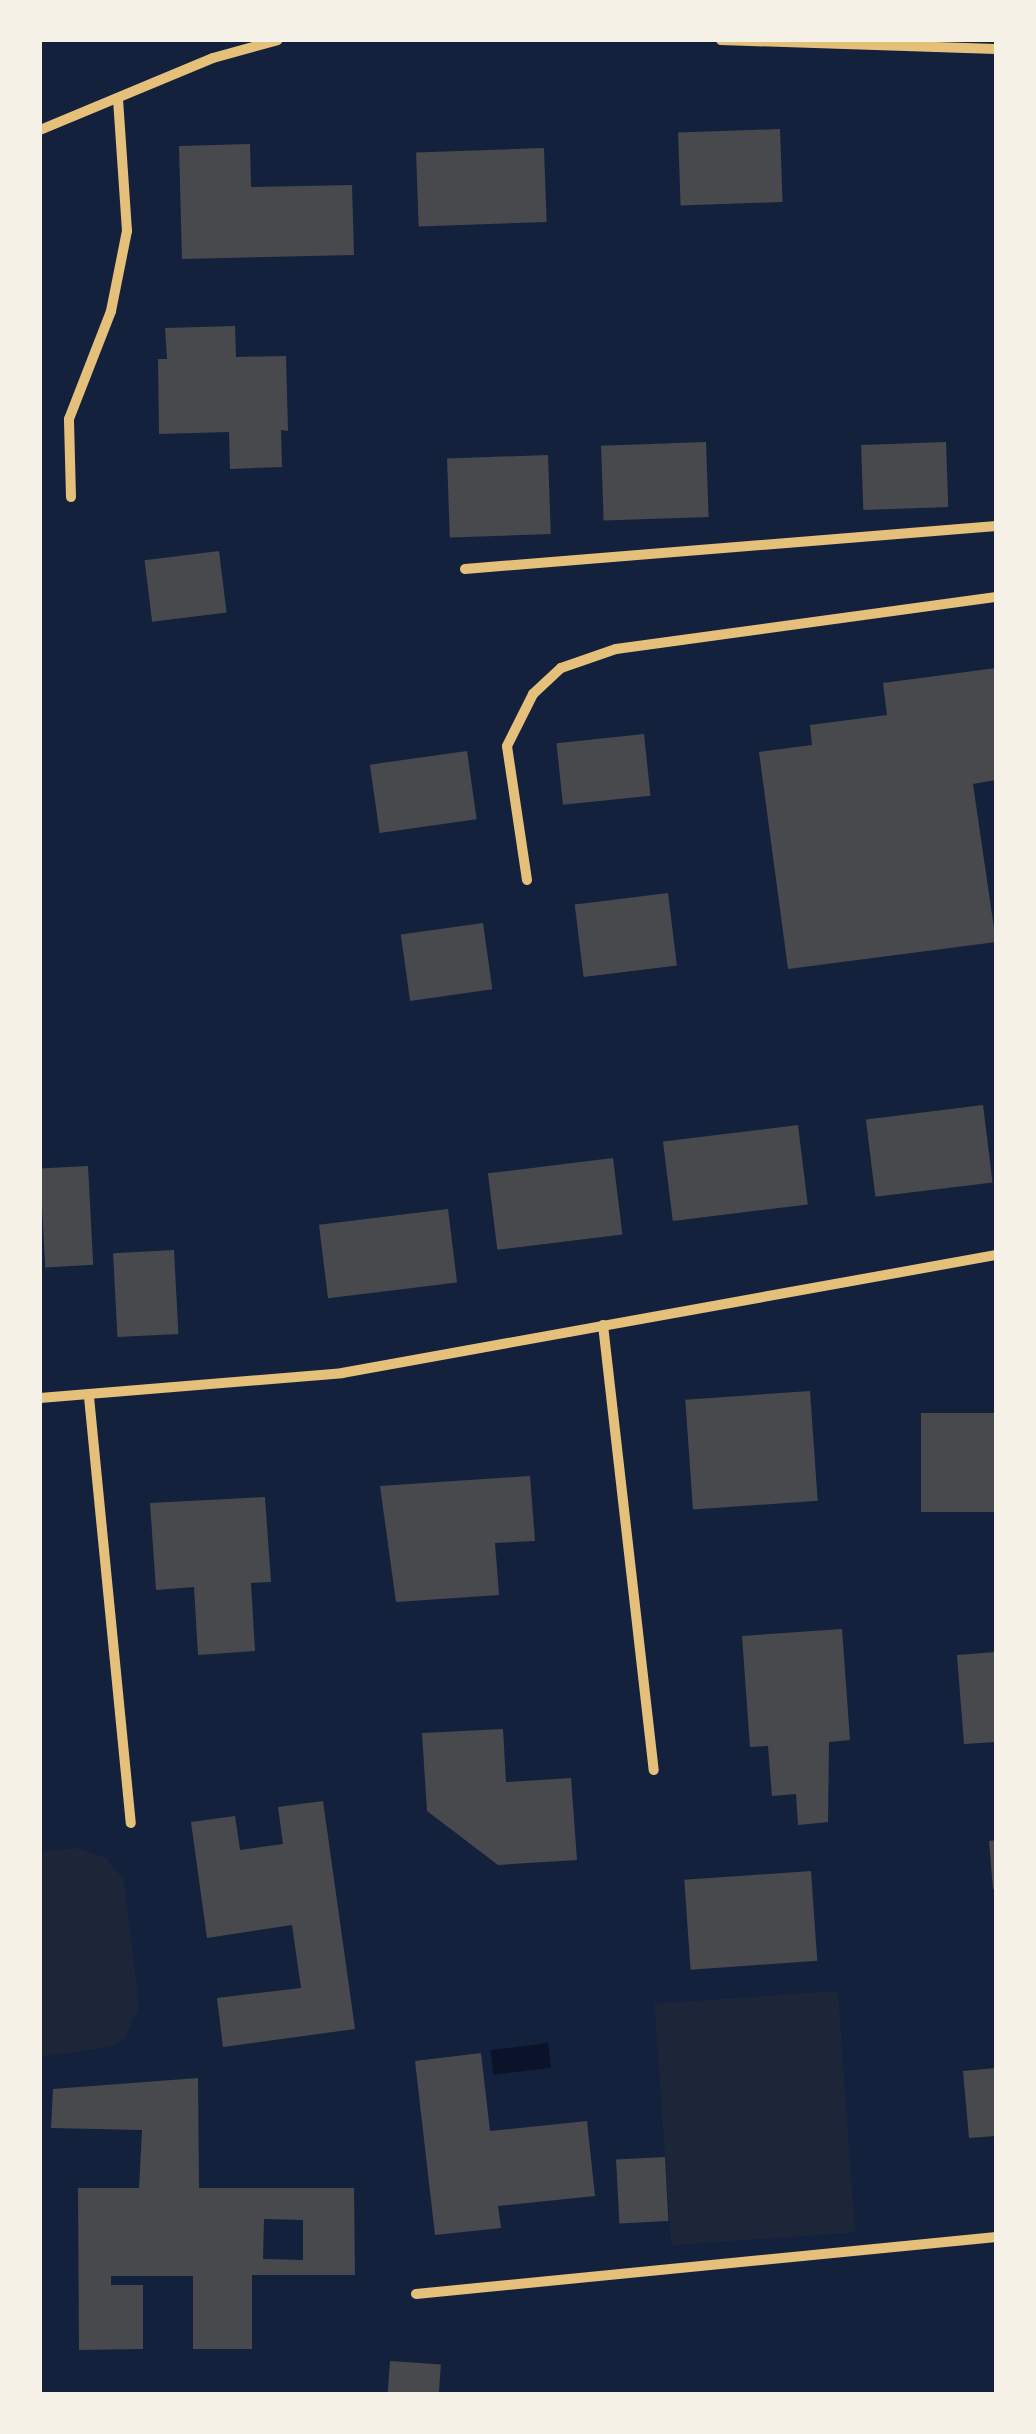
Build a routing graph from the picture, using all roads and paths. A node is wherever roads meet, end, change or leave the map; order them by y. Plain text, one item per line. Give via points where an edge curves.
1 (278, 40) edge
2 (721, 40) edge
3 (996, 50) edge
4 (118, 98) junction
5 (40, 130) edge
6 (72, 497) dead end
7 (996, 526) edge
8 (465, 569) dead end
9 (996, 597) edge
10 (527, 880) dead end
11 (996, 1255) edge
12 (603, 1326) junction
13 (40, 1398) edge
14 (89, 1398) junction
15 (654, 1770) dead end
16 (131, 1823) dead end
17 (996, 2237) edge
18 (416, 2294) dead end

1 - 4 street via 213,58
2 - 3 street
4 - 5 street
4 - 6 street via 126,231 111,312 69,419
7 - 8 street
9 - 10 street via 616,649 561,668 532,694 507,746
11 - 12 street
12 - 14 street via 342,1373
12 - 15 street
13 - 14 street
14 - 16 street
17 - 18 street

